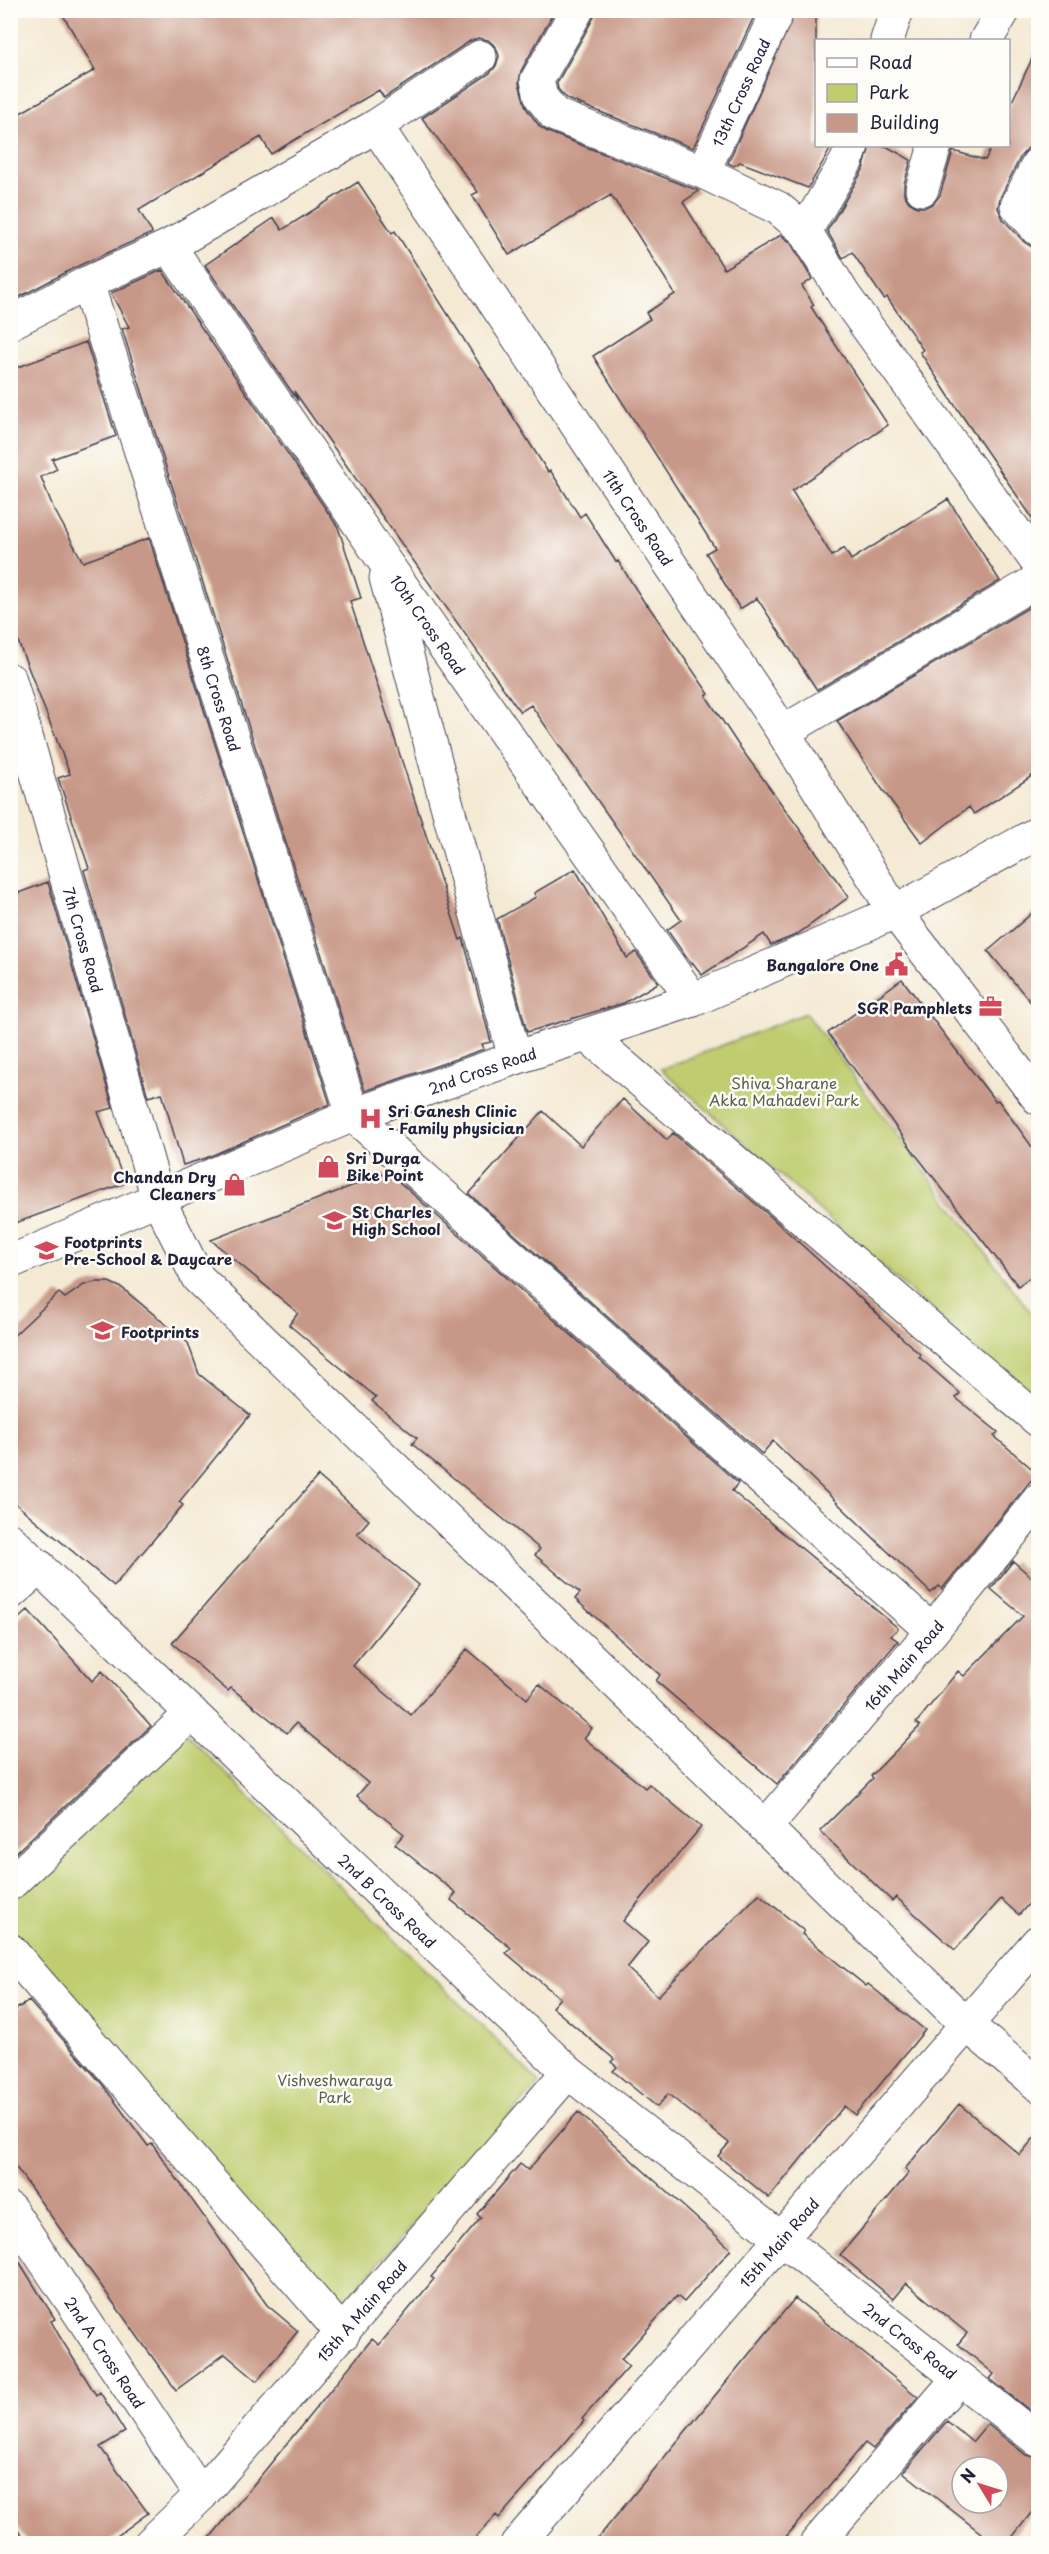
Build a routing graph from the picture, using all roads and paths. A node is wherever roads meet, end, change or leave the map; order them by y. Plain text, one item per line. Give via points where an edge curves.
1 (577, 10) edge
2 (778, 10) edge
3 (897, 10) edge
4 (1004, 10) edge
5 (887, 39) edge
6 (987, 39) edge
7 (480, 57) dead end
8 (376, 126) junction
9 (852, 147) edge
10 (934, 147) edge
11 (1038, 164) edge
12 (703, 172) junction
13 (921, 189) dead end
14 (1038, 229) edge
15 (805, 231) junction
16 (169, 246) junction
17 (87, 283) junction
18 (10, 323) edge
19 (380, 555) junction
20 (1038, 563) edge
21 (1038, 580) edge
22 (10, 680) edge
23 (783, 732) junction
24 (1038, 833) edge
25 (895, 912) junction
26 (693, 1000) junction
27 (587, 1035) junction
28 (515, 1058) junction
29 (1038, 1098) edge
30 (353, 1115) junction
31 (158, 1199) junction
32 (10, 1262) edge
33 (1038, 1420) edge
34 (1038, 1501) edge
35 (10, 1539) edge
36 (40, 1567) junction
37 (10, 1593) edge
38 (932, 1631) junction
39 (192, 1713) junction
40 (765, 1827) junction
41 (10, 1884) edge
42 (1038, 1942) edge
43 (10, 1950) edge
44 (966, 2024) junction
45 (568, 2072) junction
46 (1038, 2085) edge
47 (10, 2210) edge
48 (783, 2239) junction
49 (343, 2334) junction
50 (958, 2379) junction
51 (1038, 2440) edge
52 (201, 2495) junction
53 (150, 2544) edge
54 (518, 2544) edge
55 (816, 2544) edge

1 - 12 street via 537,80 541,98 555,115
2 - 12 street, 13th Cross Road
3 - 5 street
4 - 6 street
7 - 8 street
8 - 16 street
8 - 23 street, 11th Cross Road
9 - 15 street
10 - 13 street
11 - 14 street via 1017,206
12 - 15 street via 777,208
15 - 20 street via 844,295
16 - 17 street
16 - 19 street, 10th Cross Road
17 - 18 street
17 - 30 street, 8th Cross Road
19 - 26 street, 10th Cross Road
19 - 28 street
21 - 23 street
22 - 31 street, 7th Cross Road
23 - 25 street, 11th Cross Road
24 - 25 street, 2nd Cross Road
25 - 26 street, 2nd Cross Road
25 - 29 street, 11th Cross Road
26 - 27 street, 2nd Cross Road
27 - 28 street, 2nd Cross Road
27 - 33 street
28 - 30 street, 2nd Cross Road
30 - 31 street, 2nd Cross Road
30 - 38 street
31 - 32 street, 2nd Cross Road
31 - 40 street, 7th Cross Road via 198,1278
34 - 38 street, 16th Main Road
35 - 36 street, 2nd B Cross Road
36 - 37 street
36 - 39 street, 2nd B Cross Road
38 - 40 street, 16th Main Road
39 - 41 street
39 - 45 street, 2nd B Cross Road
40 - 44 street, 7th Cross Road
42 - 44 street, 15th Main Road
43 - 49 street
44 - 46 street, 7th Cross Road
44 - 48 street, 15th Main Road
45 - 48 street, 2nd B Cross Road
45 - 49 street, 15th A Main Road
47 - 52 street, 2nd A Cross Road
48 - 50 street, 2nd Cross Road
48 - 54 street, 15th Main Road
49 - 52 street, 15th A Main Road
50 - 51 street, 2nd Cross Road
50 - 55 street
52 - 53 street, 15th A Main Road

